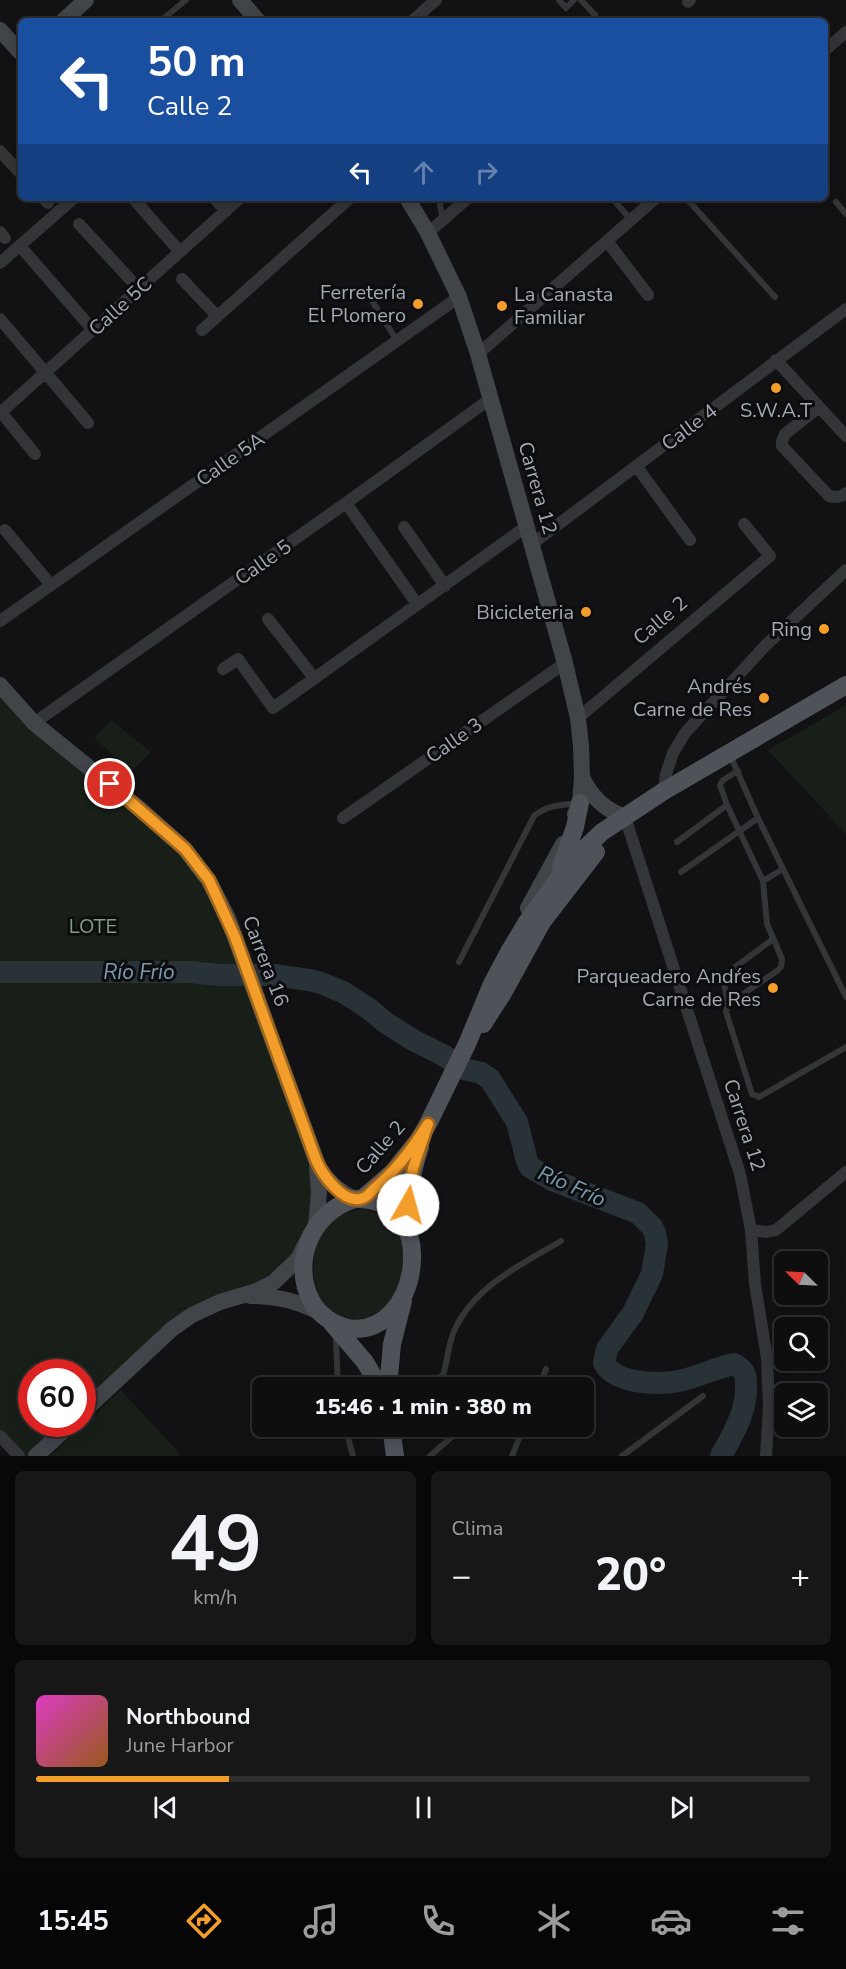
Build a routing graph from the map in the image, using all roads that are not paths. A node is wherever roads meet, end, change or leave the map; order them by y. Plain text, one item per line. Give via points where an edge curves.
1 (86, 0) edge
2 (186, 0) edge
3 (240, 0) edge
4 (436, 0) edge
5 (559, 0) edge
6 (574, 0) edge
7 (581, 0) edge
8 (595, 15) dead end
9 (66, 18) edge
10 (164, 18) dead end
11 (255, 18) edge
12 (418, 18) edge
13 (0, 30) edge
14 (846, 32) edge
15 (828, 47) edge
16 (18, 50) edge
17 (0, 151) edge
18 (18, 171) edge
19 (71, 201) edge
20 (136, 201) edge
21 (217, 201) edge
22 (237, 201) edge
23 (347, 201) edge
24 (409, 201) edge
25 (441, 201) edge
26 (465, 201) edge
27 (615, 201) edge
28 (653, 201) edge
29 (689, 201) edge
30 (836, 202) dead end
31 (226, 211) junction
32 (846, 214) edge
33 (444, 220) junction
34 (631, 220) junction
35 (79, 224) dead end
36 (428, 233) junction
37 (607, 241) junction
38 (20, 246) junction
39 (180, 252) junction
40 (0, 263) edge
41 (182, 279) dead end
42 (139, 289) junction
43 (366, 291) dead end
44 (648, 295) dead end
45 (459, 297) junction
46 (775, 297) dead end
47 (846, 309) edge
48 (217, 316) junction
49 (0, 319) edge
50 (93, 330) junction
51 (202, 330) dead end
52 (396, 341) junction
53 (478, 354) junction
54 (776, 360) junction
55 (45, 373) junction
56 (490, 399) junction
57 (819, 407) junction
58 (0, 412) edge
59 (88, 423) dead end
60 (846, 436) edge
61 (35, 454) dead end
62 (636, 467) junction
63 (844, 495) edge
64 (346, 503) junction
65 (744, 524) dead end
66 (527, 526) junction
67 (404, 527) dead end
68 (5, 530) dead end
69 (690, 540) dead end
70 (532, 544) junction
71 (846, 570) edge
72 (51, 585) junction
73 (446, 586) junction
74 (417, 604) junction
75 (268, 618) dead end
76 (0, 621) edge
77 (565, 663) junction
78 (223, 669) dead end
79 (314, 678) junction
80 (0, 685) edge
81 (846, 685) edge
82 (578, 718) junction
83 (34, 723) junction
84 (729, 752) junction
85 (738, 771) junction
86 (582, 777) junction
87 (664, 791) junction
88 (580, 803) junction
89 (727, 805) junction
90 (625, 817) junction
91 (343, 818) dead end
92 (758, 818) junction
93 (741, 831) junction
94 (677, 842) dead end
95 (783, 869) junction
96 (681, 872) dead end
97 (763, 881) junction
98 (548, 893) junction
99 (773, 939) junction
100 (459, 962) dead end
101 (510, 978) junction
102 (846, 997) edge
103 (728, 1005) junction
104 (478, 1016) junction
105 (467, 1044) junction
106 (846, 1047) edge
107 (428, 1124) junction
108 (316, 1160) junction
109 (846, 1172) edge
110 (359, 1198) junction
111 (314, 1230) junction
112 (752, 1230) junction
113 (410, 1236) junction
114 (561, 1241) dead end
115 (408, 1286) junction
116 (241, 1296) junction
117 (326, 1317) junction
118 (336, 1341) dead end
119 (546, 1369) dead end
120 (338, 1377) edge
121 (374, 1377) edge
122 (389, 1377) edge
123 (440, 1377) edge
124 (543, 1377) edge
125 (703, 1396) dead end
126 (96, 1400) edge
127 (0, 1436) edge
128 (57, 1437) edge
129 (348, 1437) edge
130 (392, 1437) edge
131 (452, 1437) edge
132 (520, 1437) edge
133 (19, 1456) edge
134 (36, 1456) edge
135 (353, 1456) edge
136 (395, 1456) edge
137 (430, 1456) edge
138 (512, 1456) edge
139 (622, 1456) edge
140 (766, 1456) edge

1 - 9 street
2 - 10 lane
3 - 11 street
4 - 12 street
5 - 6 lane via 566,8
7 - 8 lane
13 - 16 street
14 - 15 street
17 - 18 street
19 - 38 street
20 - 39 street
21 - 31 street
22 - 31 street, Calle 5C
23 - 48 street
24 - 36 street, Carrera 12
25 - 33 lane
26 - 33 street
27 - 34 lane
28 - 34 street
29 - 46 lane
30 - 32 lane
31 - 39 street, Calle 5C
33 - 36 street
34 - 37 street
35 - 42 street
36 - 45 street, Carrera 12
37 - 44 street
37 - 53 street
38 - 40 street
38 - 50 street
39 - 42 street, Calle 5C
41 - 48 street
42 - 50 street, Calle 5C
43 - 52 lane
45 - 52 street, Calle 5A
45 - 53 street, Carrera 12
47 - 54 street, Calle 4
48 - 51 street
49 - 55 street
50 - 55 street, Calle 5C
52 - 72 street, Calle 5A
53 - 56 street, Carrera 12
54 - 57 street
54 - 62 street, Calle 4
55 - 58 street, Calle 5C
55 - 59 street
56 - 64 street, Calle 5
56 - 66 street, Carrera 12
57 - 60 street
57 - 63 street via 785,434 782,446 829,496
58 - 61 street
62 - 69 street
62 - 70 street, Calle 4
64 - 74 street
64 - 83 street, Calle 5
65 - 82 street, Calle 2 via 770,556
66 - 70 street, Carrera 12
66 - 73 street
67 - 73 street
68 - 72 street
70 - 77 street, Carrera 12
71 - 87 street via 765,646 685,733 673,753
72 - 76 street, Calle 5A
73 - 74 street
74 - 79 street
75 - 79 street
77 - 82 street, Carrera 12
77 - 91 street, Calle 3
78 - 79 street via 238,659 273,708
80 - 83 street, Carrera 16
81 - 84 main road
82 - 86 street, Carrera 12
83 - 108 street, Carrera 16 via 185,849 209,880 228,918
84 - 85 lane
84 - 87 main road
85 - 89 lane via 720,785
85 - 92 lane
86 - 88 street, Carrera 12
86 - 90 street via 599,802
87 - 90 main road
88 - 98 main road via 568,850
88 - 100 lane via 556,806 534,816
88 - 104 street, Carrera 12 via 539,890 494,965
89 - 93 lane
89 - 94 lane
90 - 98 main road via 582,850
90 - 101 main road via 553,906
90 - 112 street, Carrera 12 via 740,1174
92 - 93 lane
92 - 95 lane
93 - 96 lane
93 - 97 lane
95 - 97 lane
95 - 102 lane
97 - 99 lane via 767,924
98 - 101 main road
98 - 104 main road via 509,952
99 - 103 lane via 726,974 723,979
99 - 103 lane via 782,959 781,967
101 - 105 main road
103 - 106 lane via 726,1012 752,1094 756,1096
104 - 105 main road
105 - 107 main road, Calle 2
107 - 110 main road, Calle 2 via 386,1179
107 - 113 main road, Calle 2 via 409,1187
108 - 110 street, Carrera 16 via 330,1183
108 - 111 street, Carrera 16 via 320,1192
109 - 112 street via 777,1230
110 - 111 main road via 332,1208
110 - 113 main road via 393,1211
111 - 116 street via 285,1273
111 - 117 main road via 304,1274 309,1294
112 - 140 street, Carrera 12 via 755,1284 767,1358
113 - 115 main road via 412,1263
114 - 123 lane via 495,1281 469,1308 454,1330
115 - 117 main road via 390,1314 373,1325 355,1329 339,1326
115 - 122 main road via 392,1344
116 - 117 street via 280,1298 308,1306
116 - 126 street via 192,1315 172,1329
117 - 121 main road
118 - 120 lane
119 - 124 lane
125 - 139 lane
127 - 133 street
128 - 134 street
129 - 135 lane
130 - 136 main road
131 - 137 lane
132 - 138 lane

